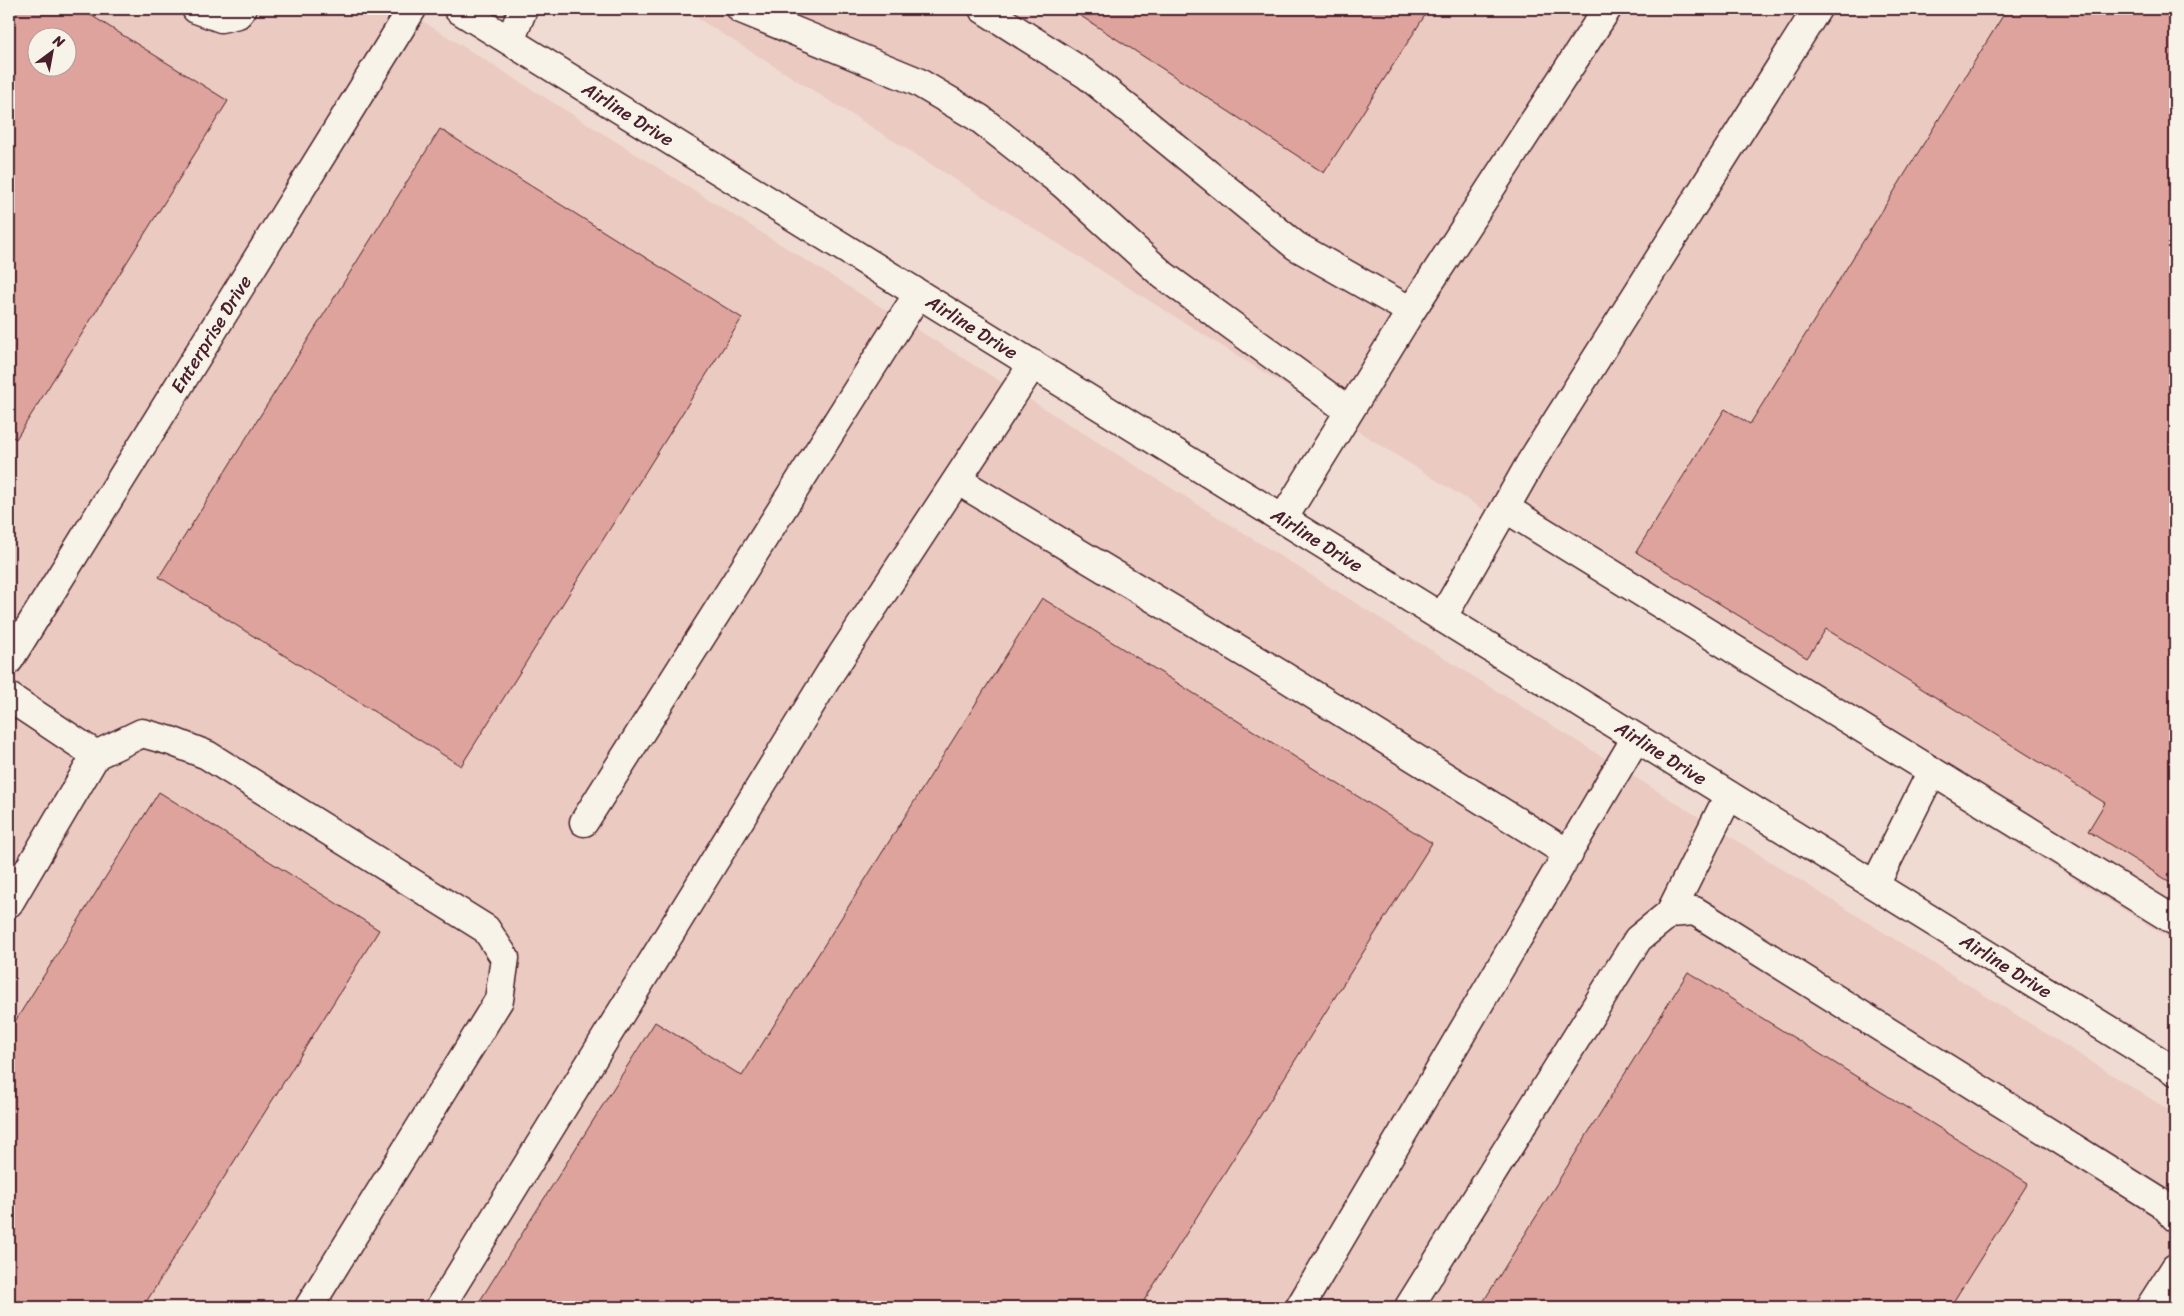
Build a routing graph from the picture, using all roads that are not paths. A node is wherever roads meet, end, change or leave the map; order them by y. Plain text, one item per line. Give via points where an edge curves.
1 (196, 9) edge
2 (242, 9) edge
3 (412, 9) edge
4 (458, 9) edge
5 (523, 9) edge
6 (741, 9) edge
7 (984, 9) edge
8 (1607, 9) edge
9 (1817, 9) edge
10 (510, 41) junction
11 (918, 294) junction
12 (1411, 311) junction
13 (1032, 364) junction
14 (1349, 411) junction
15 (957, 480) junction
16 (1505, 508) junction
17 (1283, 519) junction
18 (1442, 618) junction
19 (9, 660) edge
20 (9, 697) edge
21 (1636, 738) junction
22 (96, 755) junction
23 (1932, 771) junction
24 (1729, 795) junction
25 (584, 822) dead end
26 (1569, 854) junction
27 (1875, 885) junction
28 (9, 903) edge
29 (1670, 913) junction
30 (2175, 921) edge
31 (2175, 1071) edge
32 (2175, 1217) edge
33 (2175, 1268) edge
34 (309, 1307) edge
35 (440, 1307) edge
36 (1300, 1307) edge
37 (1409, 1307) edge
38 (2150, 1307) edge

1 - 2 street via 221,18 238,14
3 - 19 street, Enterprise Drive
4 - 10 street, Airline Drive
5 - 10 street
6 - 14 street via 916,81 979,118 1063,184 1163,275
7 - 12 street via 1087,75 1296,246
8 - 12 street
9 - 16 street
10 - 11 street, Airline Drive
11 - 13 street, Airline Drive
11 - 25 street
12 - 14 street
13 - 15 street
13 - 17 street, Airline Drive
14 - 17 street
15 - 26 street via 1285,677
15 - 35 street via 832,670
16 - 18 street
16 - 23 street
17 - 18 street, Airline Drive
18 - 21 street, Airline Drive
20 - 22 street
21 - 24 street, Airline Drive
21 - 26 street
22 - 28 street
22 - 34 street via 142,733 207,755 486,930 505,958 499,1000
23 - 27 street
23 - 30 street
24 - 27 street, Airline Drive
24 - 29 street
26 - 36 street
27 - 31 street, Airline Drive
29 - 32 street via 1695,912 2163,1204
29 - 37 street via 1638,939
33 - 38 street

